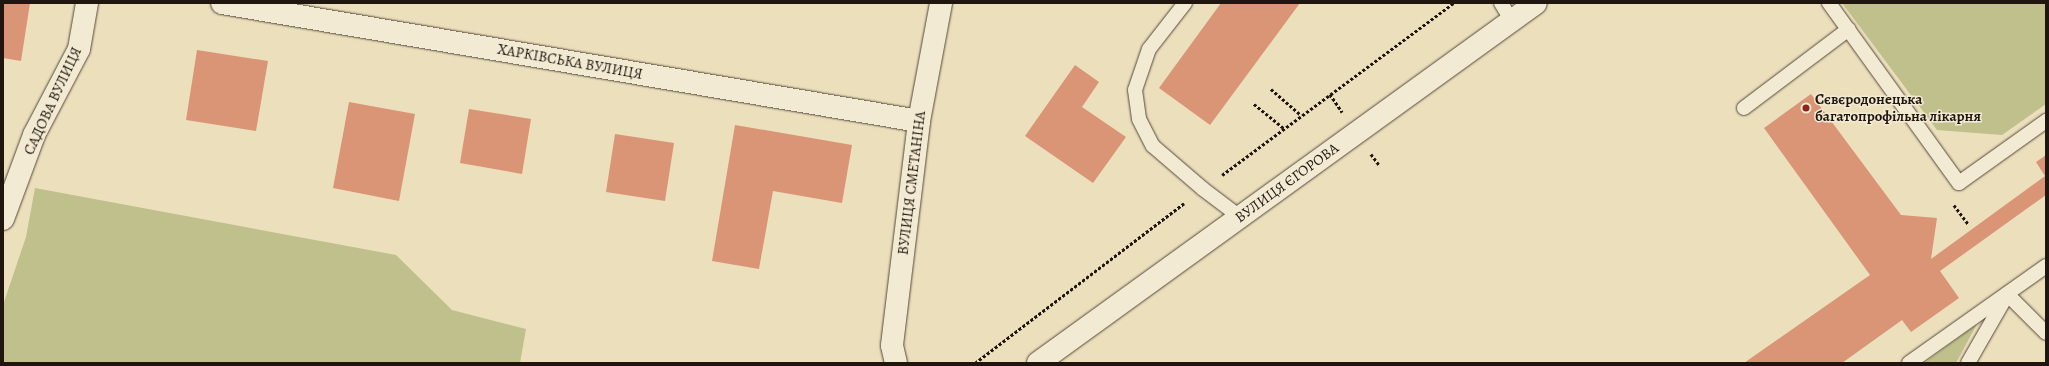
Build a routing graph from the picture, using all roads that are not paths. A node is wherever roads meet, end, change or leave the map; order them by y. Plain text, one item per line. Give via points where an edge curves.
1 (87, 3) edge
2 (222, 3) edge
3 (941, 3) edge
4 (1185, 3) edge
5 (1536, 3) edge
6 (1829, 3) edge
7 (1507, 12) edge
8 (1849, 29) junction
9 (1744, 108) dead end
10 (919, 121) junction
11 (2046, 121) edge
12 (1240, 217) junction
13 (3, 219) edge
14 (2046, 266) edge
15 (2007, 294) junction
16 (2046, 333) edge
17 (1041, 362) edge
18 (896, 363) edge
19 (1909, 363) edge
20 (1968, 363) edge

1 - 13 street, САДОВА ВУЛИЦЯ via 79,49 34,135
2 - 10 street, ХАРКІВСЬКА ВУЛИЦЯ
3 - 10 street, ВУЛИЦЯ СМЕТАНІНА
4 - 12 lane via 1149,49 1135,90 1140,119 1153,146 1203,190
5 - 7 street, ВУЛИЦЯ ЄГОРОВА
6 - 8 lane
7 - 12 street, ВУЛИЦЯ ЄГОРОВА
8 - 9 lane
8 - 11 lane via 1959,183
10 - 18 street, ВУЛИЦЯ СМЕТАНІНА via 892,346
12 - 17 street, ВУЛИЦЯ ЄГОРОВА
14 - 15 lane
15 - 16 lane
15 - 19 lane
15 - 20 lane

